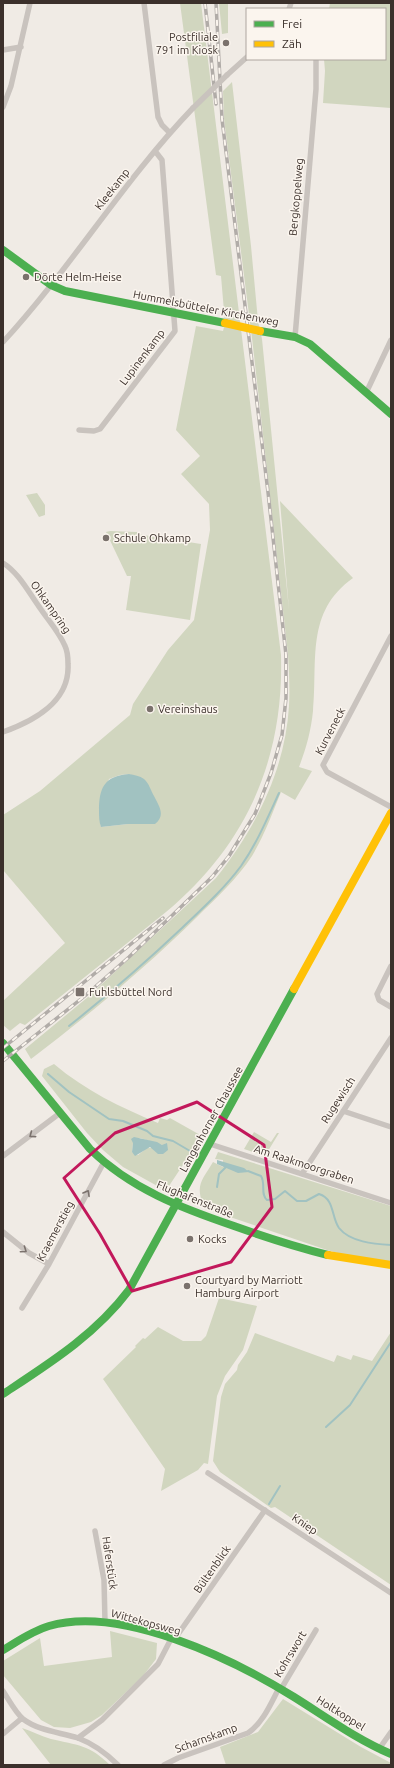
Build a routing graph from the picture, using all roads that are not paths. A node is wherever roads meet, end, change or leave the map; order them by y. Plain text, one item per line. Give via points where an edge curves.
1 (30, 3) edge
2 (144, 3) edge
3 (21, 47) junction
4 (3, 50) edge
5 (246, 58) edge
6 (316, 60) edge
7 (3, 107) edge
8 (170, 133) junction
9 (155, 151) junction
10 (3, 250) edge
11 (51, 285) junction
12 (173, 313) junction
13 (295, 337) junction
14 (391, 340) edge
15 (3, 342) edge
16 (366, 393) junction
17 (391, 414) edge
18 (79, 430) dead end
19 (3, 563) edge
20 (391, 636) edge
21 (3, 732) edge
22 (391, 807) edge
23 (391, 813) edge
24 (391, 966) edge
25 (391, 1007) edge
26 (391, 1038) edge
27 (3, 1043) edge
28 (343, 1111) junction
29 (60, 1113) junction
30 (391, 1127) edge
31 (210, 1144) junction
32 (3, 1156) edge
33 (104, 1162) junction
34 (302, 1174) junction
35 (391, 1203) edge
36 (176, 1206) junction
37 (3, 1232) edge
38 (48, 1264) junction
39 (391, 1265) edge
40 (22, 1308) dead end
41 (3, 1394) edge
42 (208, 1473) dead end
43 (265, 1510) junction
44 (94, 1530) dead end
45 (391, 1593) edge
46 (105, 1622) junction
47 (316, 1630) dead end
48 (173, 1640) junction
49 (3, 1650) edge
50 (280, 1688) junction
51 (3, 1692) edge
52 (22, 1718) junction
53 (391, 1732) edge
54 (3, 1734) edge
55 (78, 1738) junction
56 (379, 1749) junction
57 (391, 1754) edge
58 (118, 1765) edge
59 (164, 1765) edge

1 - 3 street
2 - 8 street via 158,117
3 - 4 street
3 - 7 street
5 - 8 street, Kleekamp, bridge
6 - 13 street, Bergkoppelweg via 316,89
8 - 9 street, Kleekamp
9 - 11 street, Kleekamp via 128,182
9 - 12 street, Lupinenkamp via 162,160
10 - 11 street, Hummelsbütteler Kirchenweg
11 - 12 street, Hummelsbütteler Kirchenweg via 66,291
11 - 15 street, Kleekamp
12 - 13 street, Hummelsbütteler Kirchenweg, bridge
12 - 18 street, Lupinenkamp via 175,331 100,429
13 - 16 street, Hummelsbütteler Kirchenweg via 310,344
14 - 16 street
16 - 17 street, Hummelsbütteler Kirchenweg
19 - 21 street, Ohkampring via 15,573 59,636 67,652 68,670 62,692 47,709
20 - 22 street, Kurveneck via 324,765 327,772
23 - 31 street, Langenhorner Chaussee
24 - 25 street via 377,992 381,1002
26 - 28 street, Rugewisch
27 - 29 street, Flughafenstraße via 31,1073
28 - 30 street
28 - 34 street, Rugewisch
29 -> 32 street
29 - 33 street, Flughafenstraße
31 - 34 street, Am Raakmoorgraben
31 - 36 street, Langenhorner Chaussee
33 - 36 street, Flughafenstraße via 133,1183
38 -> 33 street, Kraemerstieg
34 - 35 street, Am Raakmoorgraben
36 - 39 street, Flughafenstraße via 293,1246 344,1258
36 - 41 street, Langenhorner Chaussee via 116,1309 82,1340
37 -> 38 street via 19,1246
38 - 40 street, Kraemerstieg
42 - 43 street, Kniep
43 - 45 street, Kniep
43 - 48 street, Bültenblick
44 - 46 street, Haferstück via 104,1580
46 - 48 street, Wittekopsweg
46 - 49 street, Wittekopsweg via 55,1624 34,1632
47 - 50 street, Kohrswort
48 - 50 street, Wittekopsweg via 213,1655
48 - 55 street, Bültenblick via 158,1664 102,1720
50 - 56 street, Holtkoppel
50 - 59 street, Scharnskamp via 263,1718 248,1733
51 - 52 street
52 - 54 street
52 - 55 street via 37,1727
53 - 56 street
55 - 58 street via 104,1751
56 - 57 street, Holtkoppel

